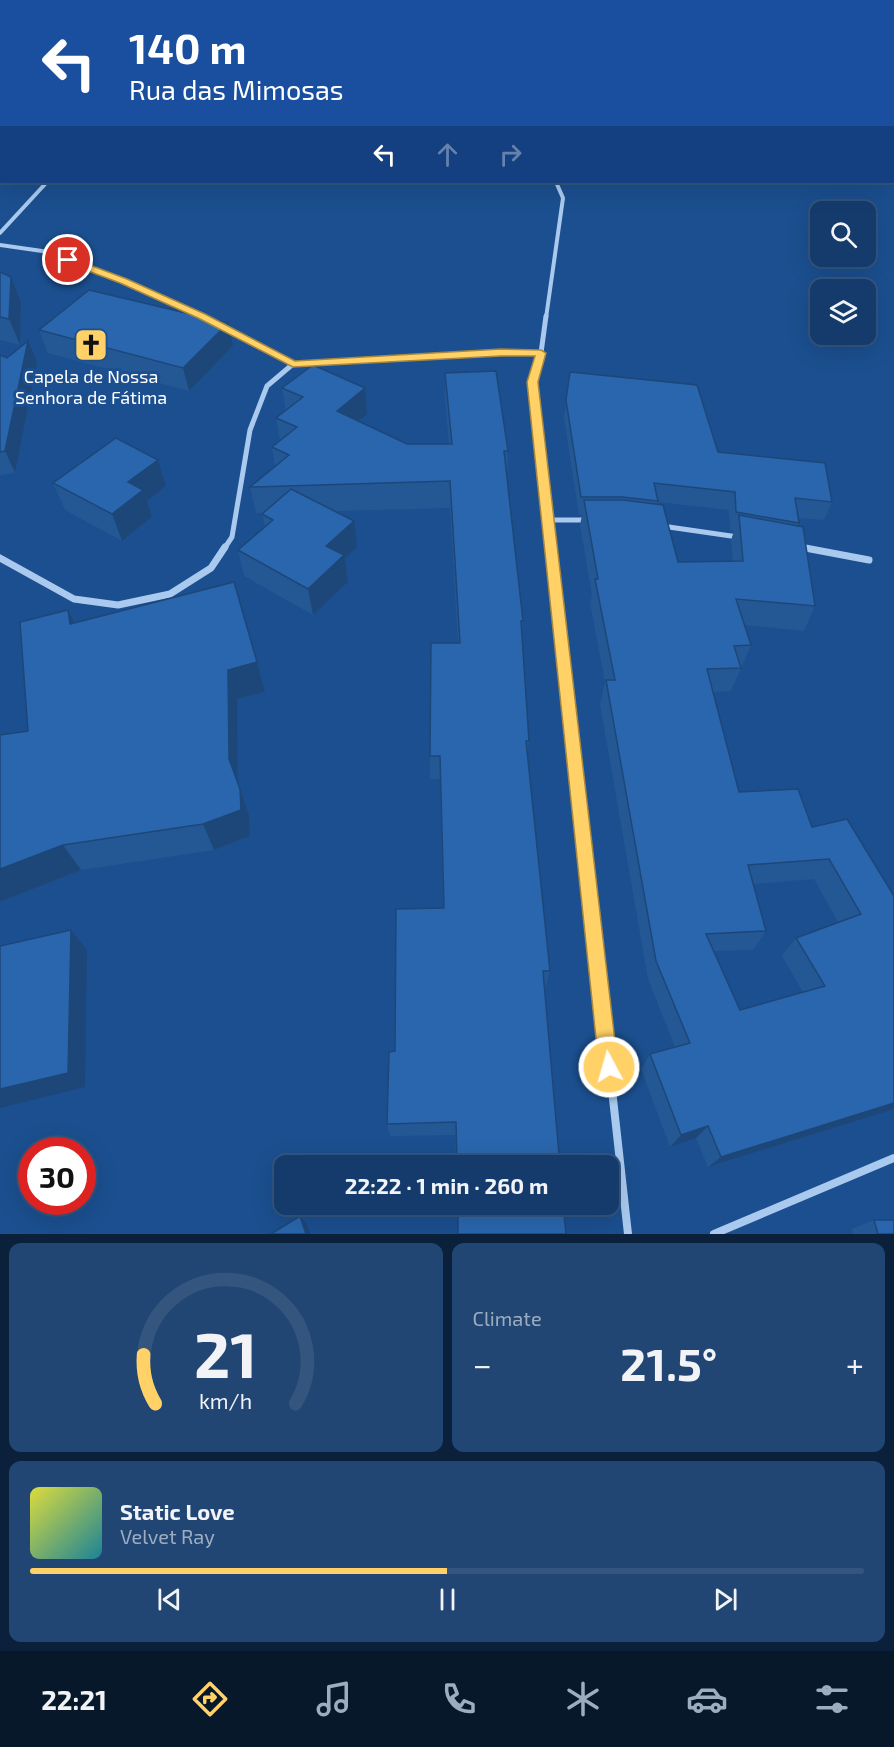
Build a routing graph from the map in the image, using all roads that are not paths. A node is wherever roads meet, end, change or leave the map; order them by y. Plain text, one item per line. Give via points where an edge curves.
1 (46, 183) edge
2 (556, 183) edge
3 (0, 233) edge
4 (0, 245) edge
5 (212, 322) edge
6 (222, 327) edge
7 (541, 353) junction
8 (293, 364) junction
9 (547, 520) junction
10 (594, 520) edge
11 (650, 524) edge
12 (747, 538) edge
13 (791, 546) edge
14 (0, 558) edge
15 (869, 560) dead end
16 (894, 1158) edge
17 (628, 1234) edge
18 (714, 1234) edge

1 - 3 street
2 - 7 street via 563,198
4 - 5 street via 49,252
6 - 8 street
7 - 8 street
7 - 9 street via 533,382
8 - 14 street via 267,386 250,430 232,537 211,568 170,594 118,606 74,599
9 - 10 street
9 - 17 street
11 - 12 street
13 - 15 street
16 - 18 street

